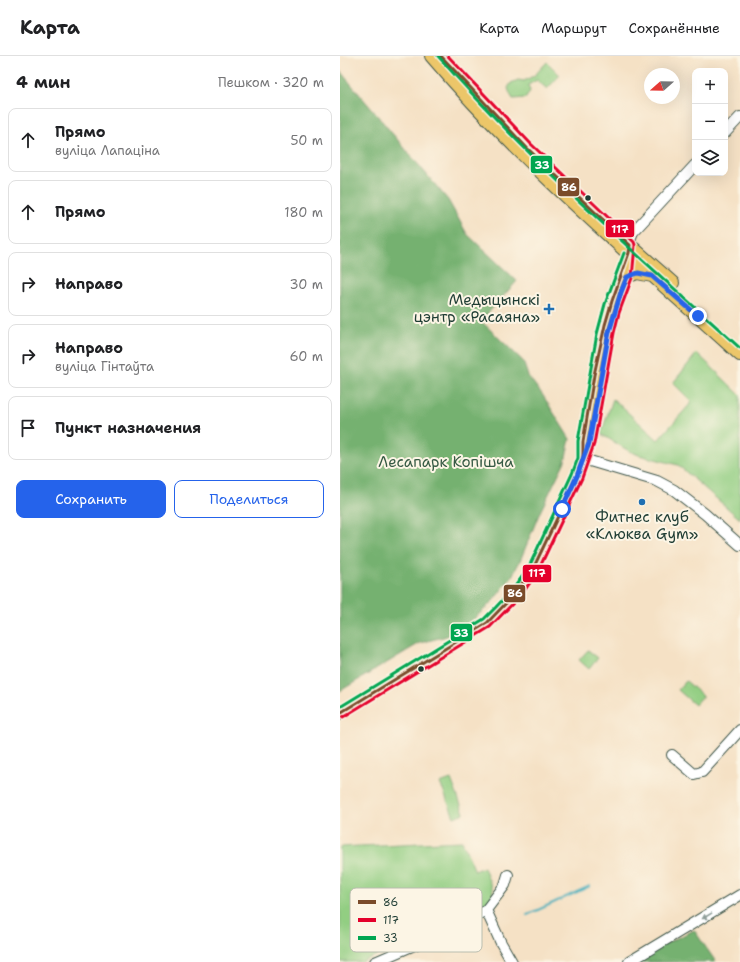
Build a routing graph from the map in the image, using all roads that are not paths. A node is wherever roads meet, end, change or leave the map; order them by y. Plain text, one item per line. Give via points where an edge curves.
1 (431, 56) edge
2 (441, 56) edge
3 (740, 116) edge
4 (728, 130) edge
5 (692, 168) edge
6 (630, 250) junction
7 (652, 276) junction
8 (627, 277) junction
9 (740, 344) edge
10 (740, 355) edge
11 (583, 459) junction
12 (740, 545) edge
13 (340, 713) edge
14 (740, 730) edge
15 (672, 754) dead end
16 (508, 875) dead end
17 (740, 895) edge
18 (486, 910) junction
19 (482, 912) edge
20 (398, 952) edge
21 (375, 962) edge
22 (512, 962) edge
23 (629, 962) edge

1 - 6 main road via 511,144
2 - 6 main road via 527,148
3 - 4 street
5 - 6 street via 633,232
6 - 7 main road
6 - 8 main road
6 - 9 main road
6 - 11 main road via 602,335
7 - 8 main road via 638,273
7 - 10 main road
8 - 11 main road via 609,332 589,443
11 - 12 street via 657,481 674,490
11 - 13 main road via 532,571 504,608 487,623
14 - 15 street via 702,772 694,774
16 - 18 street
17 -> 23 street
18 - 19 street
18 - 22 street
20 - 21 street

